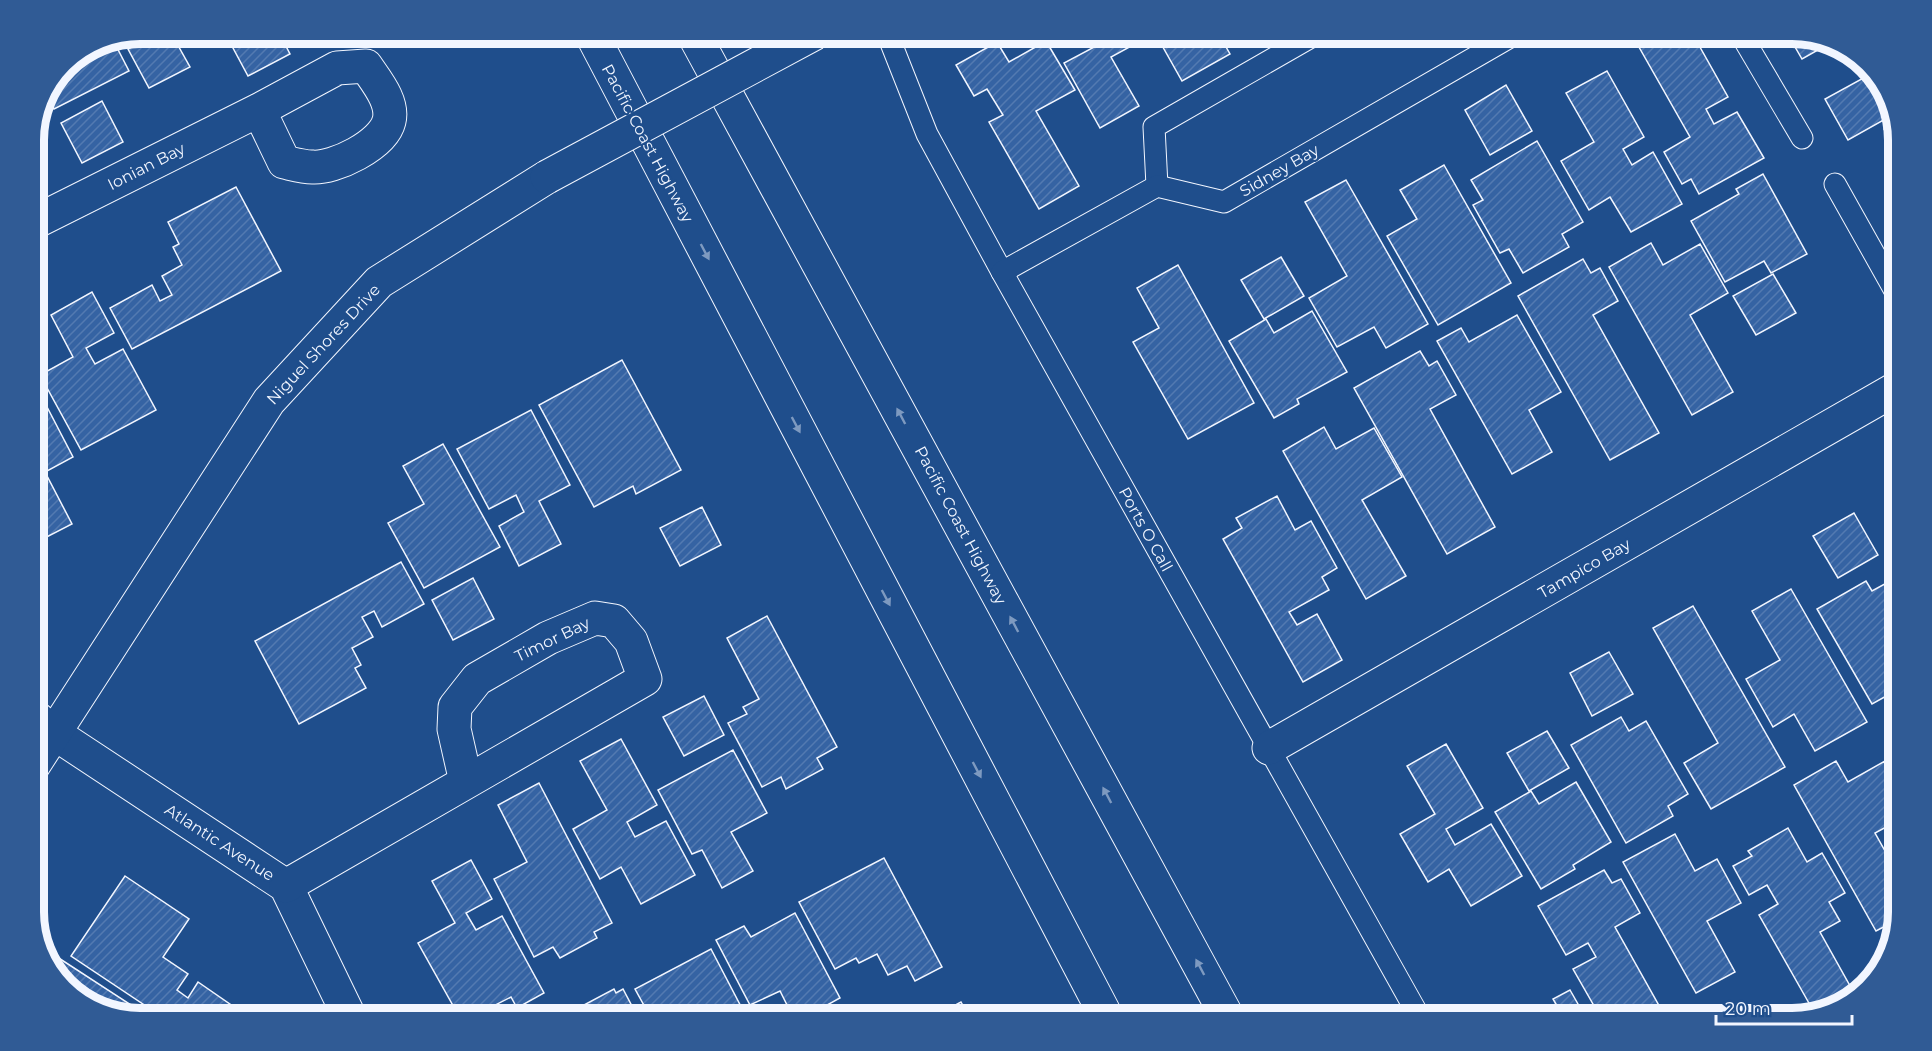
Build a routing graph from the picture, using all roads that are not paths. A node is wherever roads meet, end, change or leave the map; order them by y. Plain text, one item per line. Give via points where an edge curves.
1 (597, 44) edge
2 (699, 44) edge
3 (795, 44) edge
4 (891, 44) edge
5 (1299, 44) edge
6 (1498, 44) edge
7 (1746, 44) edge
8 (259, 110) dead end
9 (1802, 138) dead end
10 (1835, 184) dead end
11 (1157, 186) junction
12 (44, 218) edge
13 (1002, 272) junction
14 (1888, 278) edge
15 (1888, 393) edge
16 (44, 724) edge
17 (1269, 748) junction
18 (465, 782) junction
19 (286, 886) junction
20 (345, 1008) edge
21 (1102, 1008) edge
22 (1223, 1008) edge
23 (1414, 1008) edge

1 -> 21 main road, Pacific Coast Highway
22 -> 2 main road, Pacific Coast Highway
3 - 16 main road, Niguel Shores Drive, bridge via 547,177 379,282 269,401
4 - 13 lane, Ports O Call via 927,134
5 - 11 lane via 1154,127
6 - 11 lane, Sidney Bay via 1224,202
7 - 9 lane
8 - 12 main road, Ionian Bay
10 - 14 lane
11 - 13 lane
13 - 17 lane, Ports O Call
15 - 17 main road, Tampico Bay
16 - 19 main road, Atlantic Avenue
17 - 23 lane, Ports O Call
18 - 18 main road, Timor Bay via 454,729 455,707 477,679 548,638 596,618 614,621 631,641 645,679
18 - 19 main road, Timor Bay
19 - 20 main road, Atlantic Avenue

